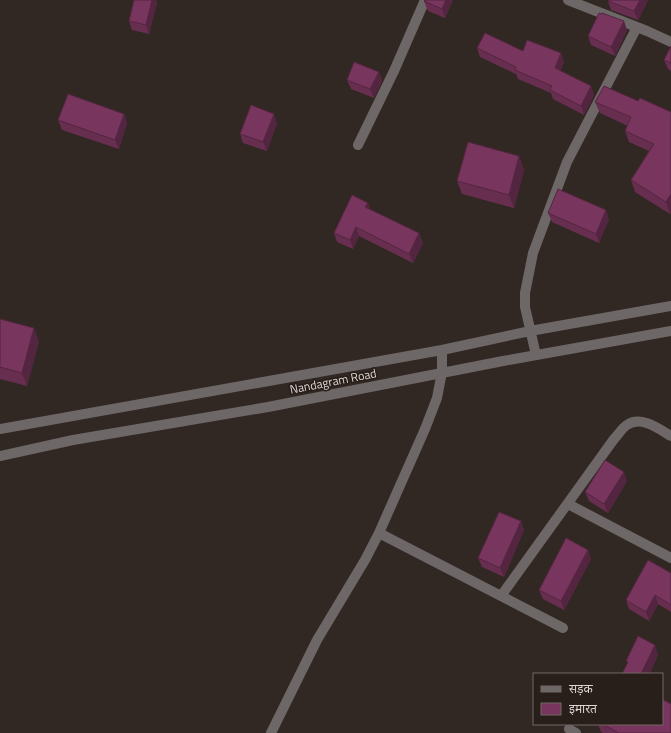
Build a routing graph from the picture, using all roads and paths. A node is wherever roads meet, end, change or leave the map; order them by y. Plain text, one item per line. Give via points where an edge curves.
1 (425, 0) edge
2 (568, 0) edge
3 (637, 27) junction
4 (671, 42) edge
5 (358, 145) dead end
6 (671, 306) edge
7 (530, 331) junction
8 (671, 331) edge
9 (442, 350) junction
10 (536, 355) junction
11 (442, 372) junction
12 (0, 429) edge
13 (671, 436) edge
14 (0, 456) edge
15 (568, 504) junction
16 (379, 533) junction
17 (671, 558) edge
18 (501, 596) junction
19 (563, 628) dead end
20 (271, 733) edge

1 - 5 street
2 - 3 street
3 - 4 street
3 - 7 street via 567,162 533,254 525,294
6 - 7 street, Nandagram Road
7 - 9 street, Nandagram Road
7 - 10 street
8 - 10 street, Nandagram Road
9 - 11 street
9 - 12 street, Nandagram Road
10 - 11 street, Nandagram Road
11 - 14 street, Nandagram Road via 268,407 72,440
11 - 16 street via 437,398 425,429
13 - 15 street via 642,421 626,425
15 - 17 street
15 - 18 street
16 - 18 street
16 - 20 street via 317,640
18 - 19 street

